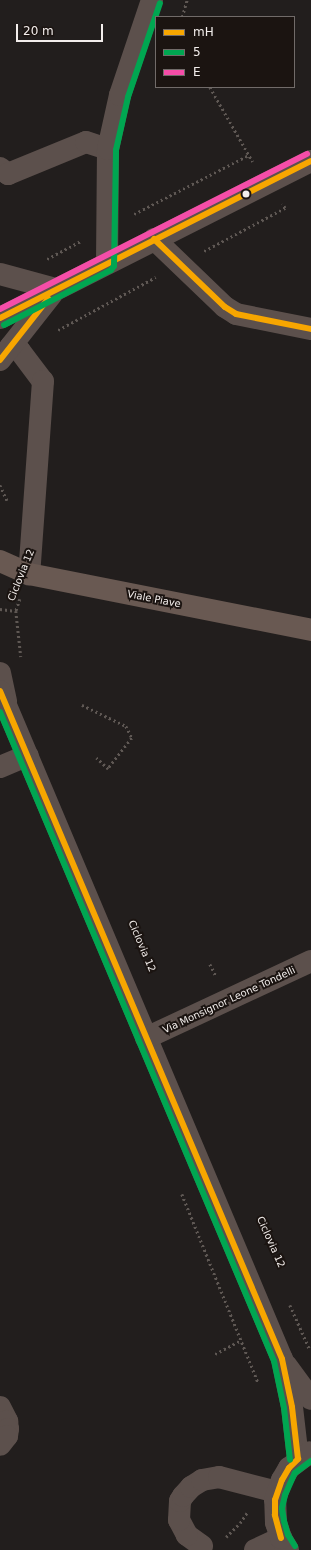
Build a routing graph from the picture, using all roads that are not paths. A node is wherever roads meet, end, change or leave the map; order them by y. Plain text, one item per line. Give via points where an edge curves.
1 (152, 0) edge
2 (108, 149) junction
3 (311, 161) edge
4 (3, 174) edge
5 (154, 240) junction
6 (107, 263) junction
7 (0, 274) edge
8 (56, 288) junction
9 (0, 318) edge
10 (311, 329) edge
11 (5, 353) edge
12 (0, 561) edge
13 (29, 574) junction
14 (311, 630) edge
15 (0, 673) edge
16 (3, 696) edge
17 (28, 756) junction
18 (0, 767) edge
19 (311, 961) edge
20 (146, 1038) junction
21 (282, 1359) junction
22 (311, 1399) edge
23 (0, 1408) edge
24 (0, 1445) edge
25 (304, 1455) edge
26 (276, 1492) junction
27 (285, 1544) edge
28 (202, 1546) dead end
29 (255, 1550) edge

1 - 2 street via 120,95
2 - 4 street via 86,142
2 - 6 street
3 - 5 street
5 - 6 street
5 - 10 street via 225,307 236,314
6 - 8 street
7 - 8 street
8 - 9 street
8 - 11 street
11 - 13 street via 20,351 43,381
12 - 13 main road, Viale Piave
13 - 14 main road, Viale Piave
15 - 16 street
16 - 17 street
17 - 18 street
17 - 20 street
19 - 20 street, Via Monsignor Leone Tondelli
20 - 21 street
21 - 22 street
21 - 25 street
23 - 24 street via 8,1429 7,1436
25 - 26 street via 289,1468
26 - 27 street via 274,1516
26 - 28 street via 219,1477 202,1480 191,1487 180,1501 179,1520 187,1535
27 - 29 street

